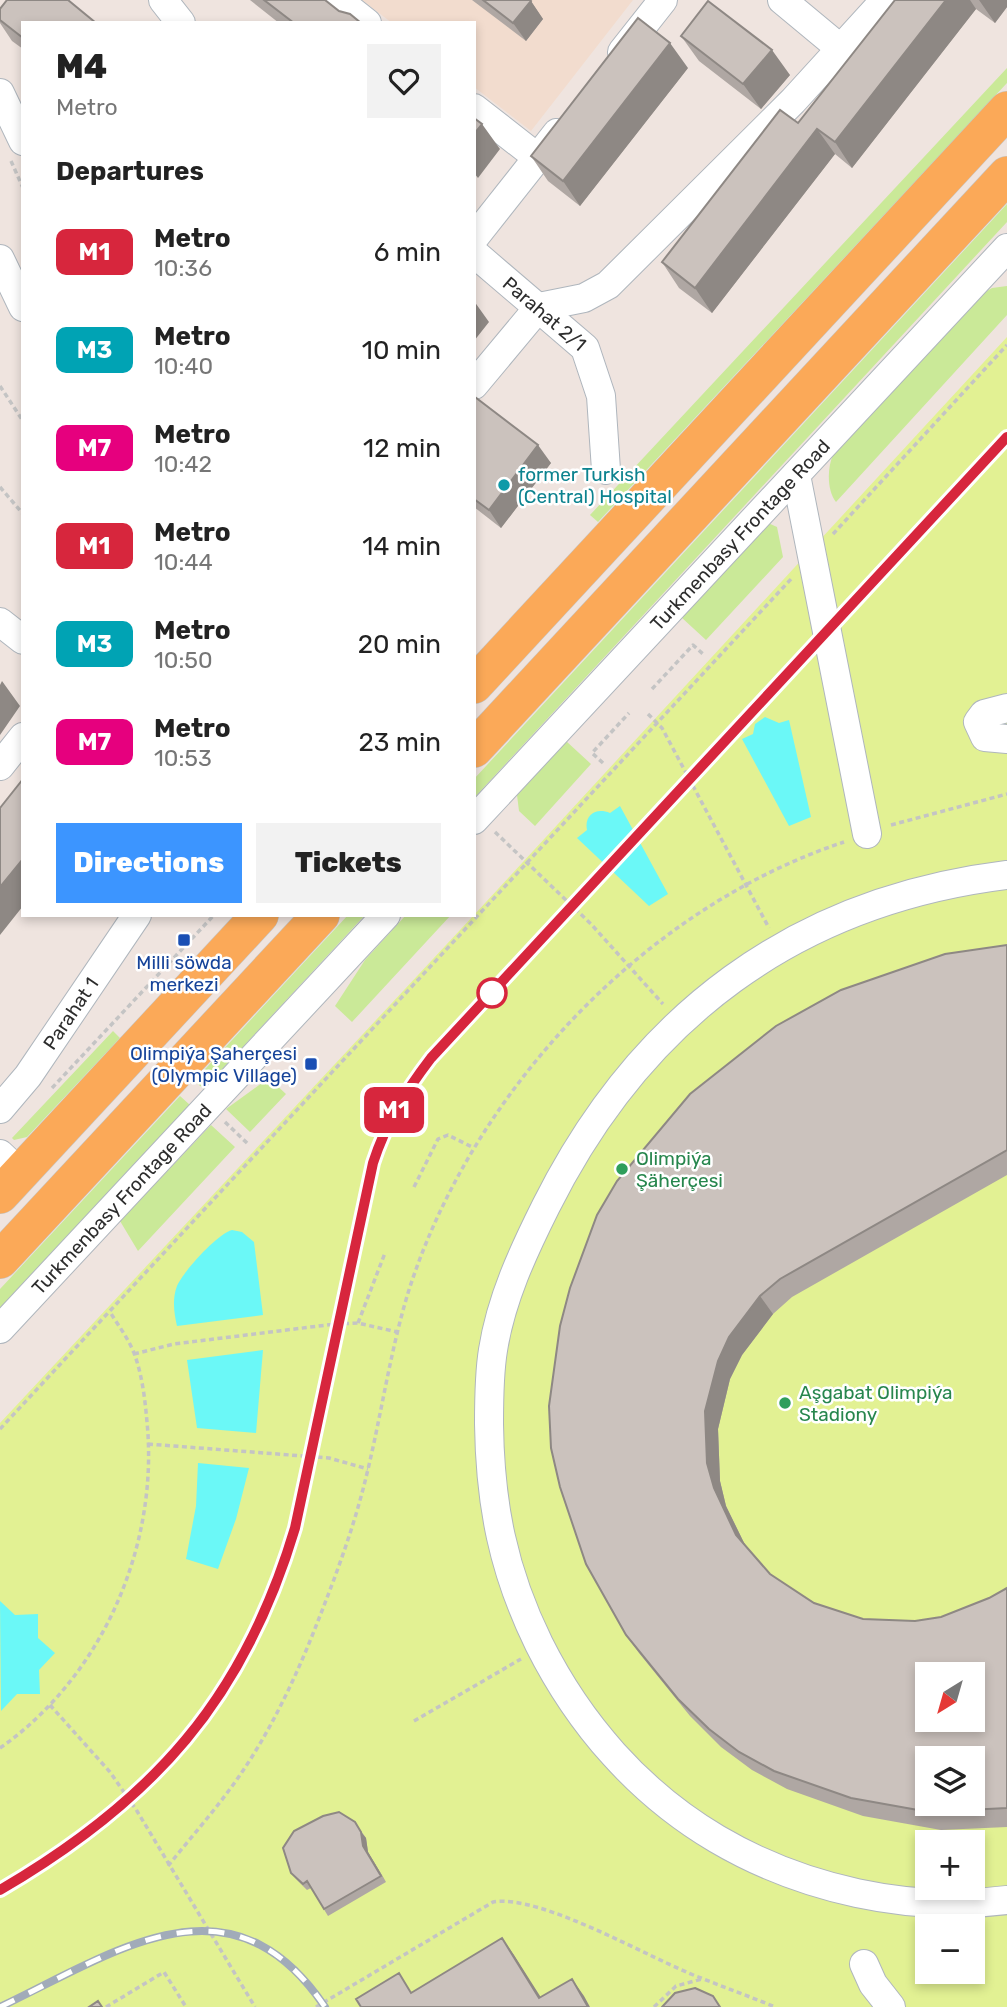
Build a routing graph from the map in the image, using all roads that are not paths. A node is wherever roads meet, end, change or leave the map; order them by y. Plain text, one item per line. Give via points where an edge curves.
1 (163, 0) edge
2 (338, 0) edge
3 (663, 0) edge
4 (782, 0) edge
5 (885, 0) edge
6 (179, 21) edge
7 (364, 21) edge
8 (841, 49) junction
9 (604, 74) edge
10 (0, 93) edge
11 (476, 109) edge
12 (1007, 110) edge
13 (571, 116) edge
14 (21, 137) edge
15 (538, 158) junction
16 (1007, 175) edge
17 (476, 236) edge
18 (476, 255) edge
19 (1005, 255) edge
20 (0, 259) edge
21 (21, 303) edge
22 (539, 307) junction
23 (476, 383) edge
24 (606, 470) dead end
25 (796, 475) junction
26 (0, 622) edge
27 (21, 638) edge
28 (476, 683) edge
29 (1007, 708) edge
30 (1007, 739) edge
31 (21, 740) edge
32 (476, 747) edge
33 (0, 766) edge
34 (476, 818) edge
35 (867, 834) dead end
36 (1007, 875) edge
37 (135, 917) edge
38 (258, 917) edge
39 (319, 917) edge
40 (384, 917) edge
41 (0, 1109) edge
42 (7, 1174) edge
43 (0, 1259) edge
44 (0, 1329) edge
45 (1007, 1900) edge
46 (864, 1964) dead end
47 (891, 2007) edge

1 - 6 street
2 - 7 street
3 - 9 street
4 - 8 street
5 - 8 street
8 - 22 street via 608,285 584,298
10 - 14 street
11 - 15 street
12 - 28 main road
13 - 15 street
15 - 17 street
16 - 32 main road
18 - 22 street, Parahat 2/1
19 - 25 street, Turkmenbasy Frontage Road
20 - 21 street
22 - 23 street
22 - 24 street, Parahat 2/1 via 585,348 601,396
25 - 34 street, Turkmenbasy Frontage Road
25 - 35 street
26 - 27 street
29 - 30 street via 984,714 978,722 985,737
31 - 33 street
36 - 45 street via 921,889 779,948 679,1021 634,1066 583,1137 519,1259 492,1351 489,1395 494,1511 512,1580 570,1700 626,1769 690,1823 772,1868 856,1892 943,1902
37 - 41 street, Parahat 1 via 28,1076
38 - 42 main road
39 - 43 main road
40 - 44 street, Turkmenbasy Frontage Road
46 - 47 street

